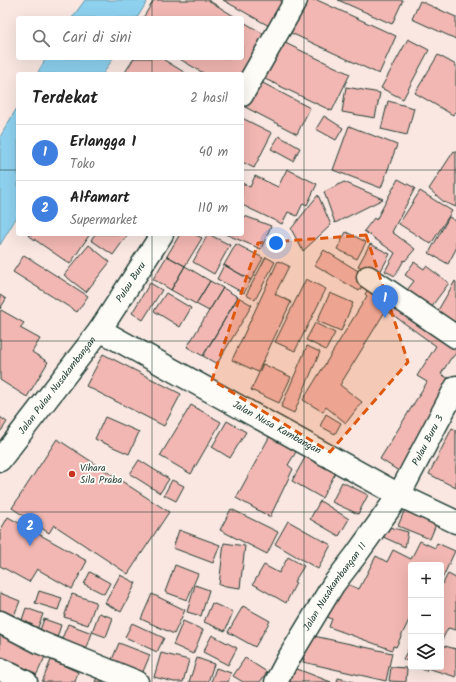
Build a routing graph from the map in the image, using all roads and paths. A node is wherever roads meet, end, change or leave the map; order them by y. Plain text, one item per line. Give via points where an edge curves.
1 (296, 0) edge
2 (244, 91) edge
3 (161, 236) edge
4 (368, 277) dead end
5 (100, 330) junction
6 (456, 337) edge
7 (456, 387) edge
8 (0, 460) edge
9 (399, 495) junction
10 (456, 522) edge
11 (0, 622) edge
12 (0, 669) edge
13 (95, 674) edge
14 (26, 682) edge
15 (137, 682) edge
16 (276, 682) edge

1 - 2 street
3 - 5 street, Pulau Buru
4 - 6 street
5 - 8 street, Jalan Pulau Nusakambangan
5 - 9 street, Jalan Nusa Kambangan
7 - 9 street, Pulau Buru 3
9 - 10 street, Jalan Nusa Kambangan
9 - 16 street, Jalan Nusakambangan II via 333,585
11 - 13 street
12 - 14 street
13 - 15 street

